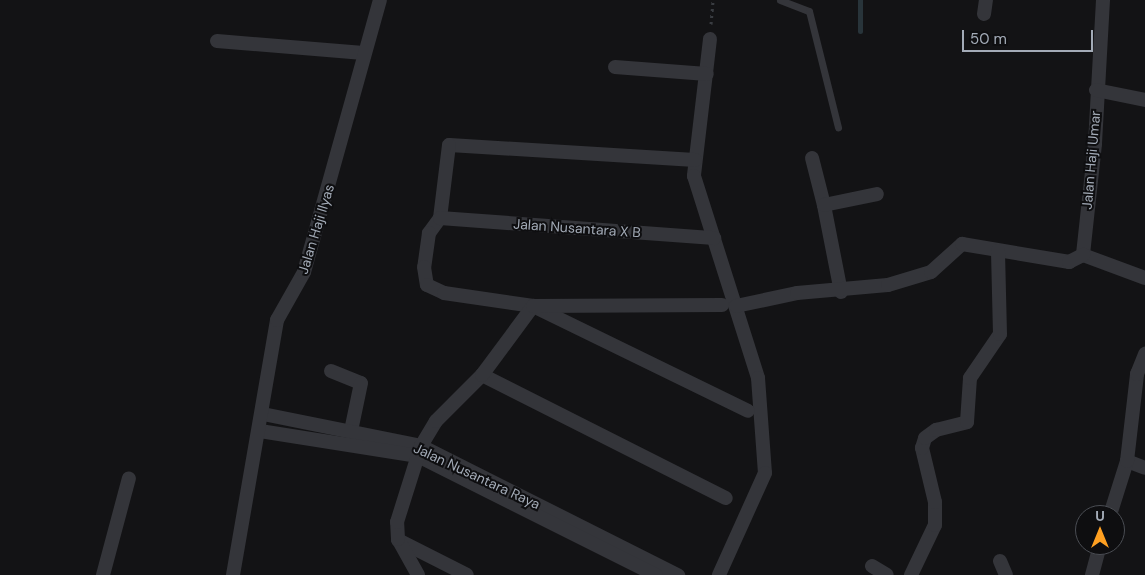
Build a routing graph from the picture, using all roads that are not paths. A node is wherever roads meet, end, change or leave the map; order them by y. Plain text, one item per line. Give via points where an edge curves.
1 (380, 0) edge
2 (780, 0) edge
3 (1102, 0) edge
4 (710, 39) road end
5 (217, 42) dead end
6 (364, 53) junction
7 (615, 67) dead end
8 (707, 74) junction
9 (1096, 90) junction
10 (1145, 100) edge
11 (838, 127) dead end
12 (812, 158) dead end
13 (695, 160) junction
14 (876, 194) dead end
15 (824, 205) junction
16 (440, 218) junction
17 (714, 238) junction
18 (998, 251) junction
19 (1083, 255) junction
20 (1145, 278) edge
21 (841, 292) junction
22 (533, 306) junction
23 (729, 306) junction
24 (1145, 354) edge
25 (331, 371) dead end
26 (482, 375) junction
27 (748, 411) dead end
28 (263, 414) junction
29 (260, 431) junction
30 (350, 431) junction
31 (419, 451) junction
32 (1126, 461) junction
33 (1145, 468) edge
34 (129, 478) dead end
35 (726, 498) dead end
36 (1113, 505) edge
37 (398, 539) junction
38 (1097, 555) edge
39 (1000, 560) dead end
40 (872, 566) dead end
41 (103, 575) edge
42 (233, 575) edge
43 (418, 575) edge
44 (467, 575) edge
45 (656, 575) edge
46 (678, 575) edge
47 (719, 575) edge
48 (887, 575) edge
49 (911, 575) edge
50 (1006, 575) edge
51 (1092, 575) edge

1 - 6 street, Jalan Haji Ilyas
2 - 11 lane via 808,10
3 - 9 street, Jalan Haji Umar
4 - 8 street
5 - 6 street
6 - 28 street, Jalan Haji Ilyas via 304,272 277,320
7 - 8 street
8 - 13 street
9 - 10 street
9 - 19 street, Jalan Haji Umar
12 - 15 street
13 - 16 street via 449,145
13 - 17 street via 698,196
14 - 15 street
15 - 21 street
16 - 17 street, Jalan Nusantara X B
16 - 22 street via 429,233 424,267 427,285 444,293
17 - 23 street
18 - 19 street via 1069,262
18 - 21 street via 962,244 931,272
18 - 49 street via 1000,334 970,378 967,422 936,430 926,438 922,448 935,502 935,525
19 - 20 street
21 - 23 street via 797,293
22 - 23 street
22 - 26 street
22 - 27 street
23 - 47 street via 758,378 765,473
24 - 32 street via 1137,374
25 - 30 street via 361,383
26 - 31 street via 436,421
26 - 35 street
28 - 29 street, Jalan Haji Ilyas
28 - 30 street, Jalan Nusantara Raya
29 - 31 street, Jalan Nusantara Raya
29 - 42 street, Jalan Haji Ilyas
30 - 31 street, Jalan Nusantara Raya
31 - 37 street via 397,522
31 - 45 street, Jalan Nusantara Raya
31 - 46 street, Jalan Nusantara Raya
32 - 33 street
32 - 36 street
34 - 41 street
37 - 43 street
37 - 44 street
38 - 51 street
39 - 50 street
40 - 48 street

